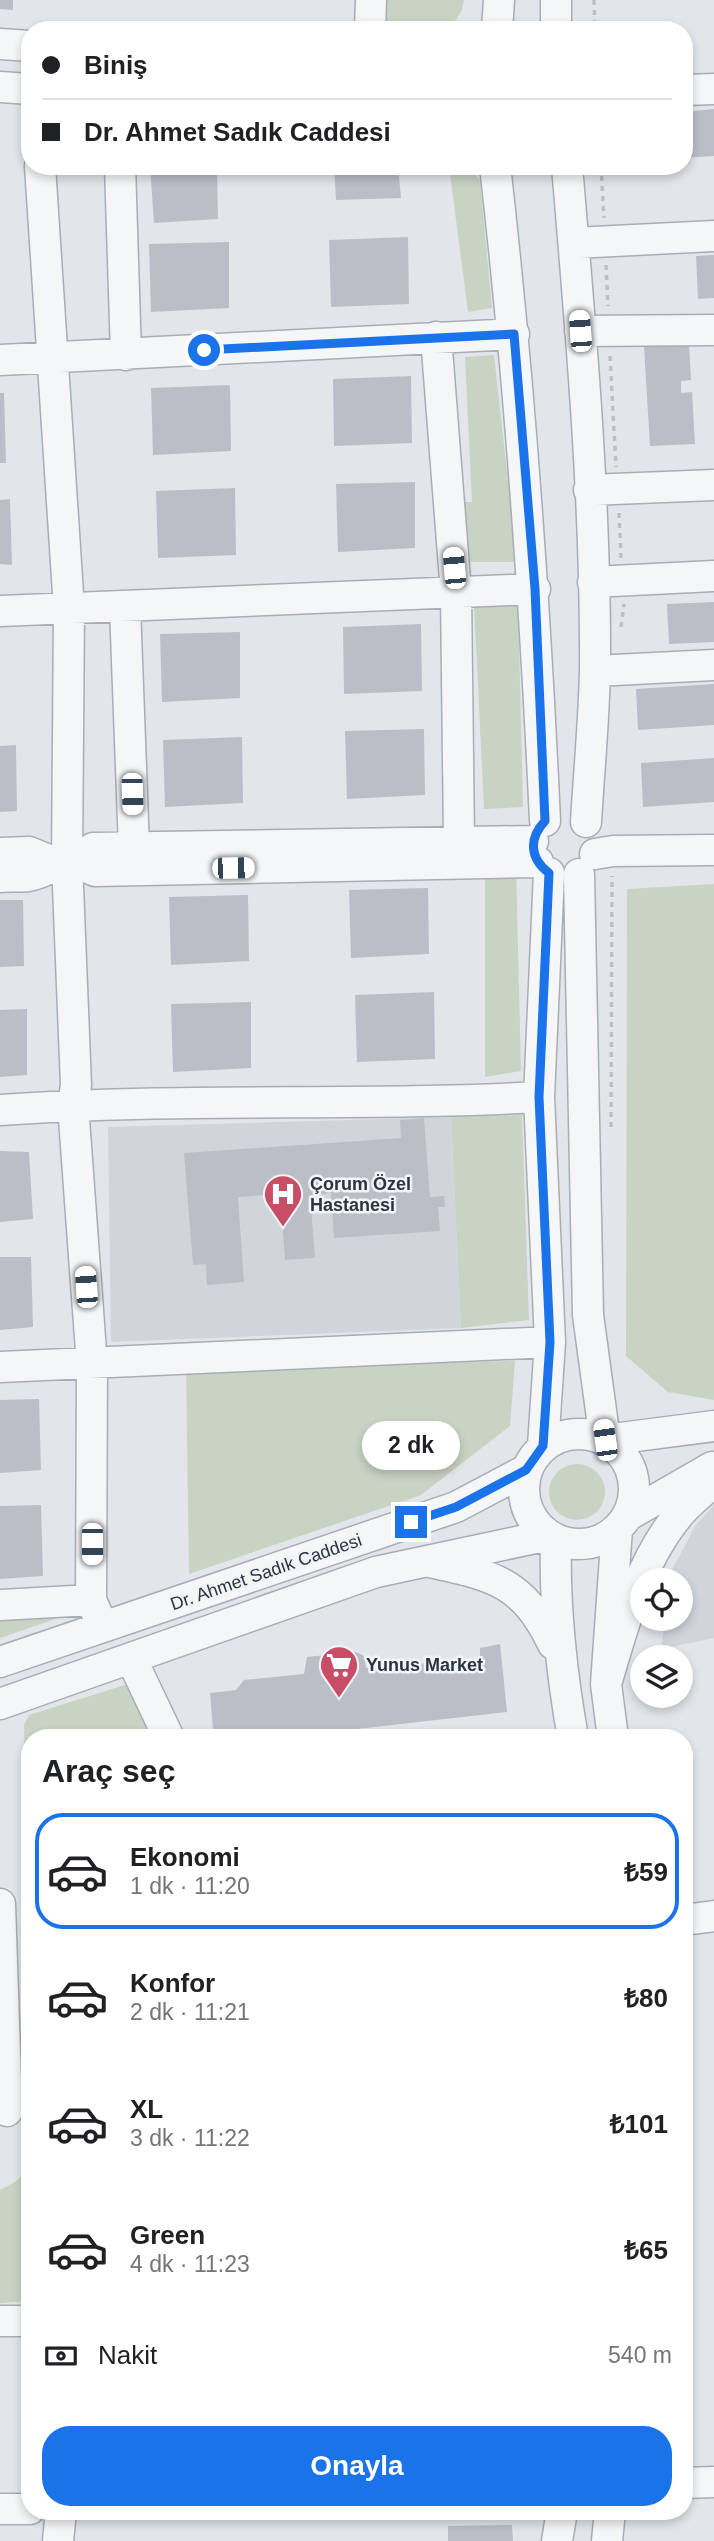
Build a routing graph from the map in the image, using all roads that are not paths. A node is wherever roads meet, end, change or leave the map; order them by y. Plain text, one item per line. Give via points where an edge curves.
1 (371, 0) edge
2 (499, 0) edge
3 (556, 0) edge
4 (370, 21) edge
5 (497, 21) edge
6 (556, 21) edge
7 (0, 44) edge
8 (21, 45) edge
9 (0, 87) edge
10 (21, 88) edge
11 (714, 89) edge
12 (693, 90) edge
13 (41, 175) edge
14 (120, 175) edge
15 (496, 175) edge
16 (568, 175) edge
17 (714, 236) edge
18 (573, 243) junction
19 (714, 330) edge
20 (580, 331) junction
21 (514, 334) junction
22 (436, 337) junction
23 (126, 355) junction
24 (51, 357) junction
25 (0, 360) edge
26 (714, 485) edge
27 (589, 490) junction
28 (714, 576) edge
29 (593, 582) junction
30 (535, 589) junction
31 (456, 593) junction
32 (125, 607) junction
33 (69, 609) junction
34 (0, 611) edge
35 (714, 665) edge
36 (595, 670) junction
37 (586, 822) junction
38 (459, 840) junction
39 (134, 848) junction
40 (541, 849) junction
41 (714, 850) edge
42 (0, 853) edge
43 (66, 862) junction
44 (587, 864) junction
45 (0, 877) edge
46 (539, 1097) junction
47 (73, 1105) junction
48 (0, 1110) edge
49 (550, 1342) junction
50 (92, 1365) junction
51 (0, 1367) edge
52 (714, 1426) edge
53 (605, 1440) junction
54 (535, 1458) junction
55 (714, 1465) edge
56 (714, 1481) edge
57 (622, 1522) junction
58 (552, 1537) junction
59 (423, 1560) junction
60 (0, 1605) edge
61 (97, 1614) junction
62 (559, 1656) junction
63 (131, 1658) junction
64 (0, 1662) edge
65 (606, 1684) junction
66 (0, 1704) edge
67 (165, 1729) edge
68 (571, 1729) edge
69 (612, 1729) edge
70 (0, 1904) edge
71 (714, 1916) edge
72 (693, 1919) edge
73 (12, 2112) edge
74 (0, 2321) edge
75 (21, 2321) edge
76 (714, 2482) edge
77 (693, 2483) edge
78 (21, 2509) edge
79 (0, 2510) edge
80 (60, 2520) edge
81 (561, 2520) edge
82 (609, 2520) edge
83 (58, 2541) edge
84 (558, 2541) edge
85 (607, 2541) edge

1 - 4 street
2 - 5 street
3 - 6 street
7 - 8 street
9 - 10 street
11 - 12 street
13 - 24 street
14 - 23 street
15 - 21 street
16 - 18 street
17 - 18 street
18 - 20 street
19 - 20 street
20 - 27 street
21 - 22 street
21 - 30 street
22 - 23 street
22 - 31 street
23 - 24 street
24 - 25 street
24 - 33 street
26 - 27 street
27 - 29 street
28 - 29 street
29 - 36 street
30 - 31 street
30 - 40 street
31 - 32 street
31 - 38 street
32 - 33 street
32 - 39 street
33 - 34 street
33 - 43 street
35 - 36 street
36 - 37 street
37 - 40 street via 566,814
37 - 44 street via 595,837
38 - 39 street
38 - 40 street
39 - 43 street via 93,848
40 - 43 street via 95,871
40 - 44 street via 564,877
40 - 46 street
41 - 44 street via 613,851
42 - 43 street via 29,852
43 - 45 street via 30,876
43 - 47 street via 76,1085
44 - 53 street via 588,1315
46 - 47 street
46 - 49 street
47 - 48 street
47 - 50 street
49 - 50 street
49 - 54 street
50 - 51 street
50 - 61 street
52 - 53 street
53 - 54 street via 573,1433
53 - 57 street via 622,1454 632,1473 634,1488
54 - 58 street via 524,1500 538,1526
54 - 61 street, Dr. Ahmet Sadık Caddesi via 456,1507
55 - 57 street
56 - 65 street via 682,1511 657,1548 630,1602
57 - 58 street via 594,1542 568,1543
57 - 65 street
58 - 59 street
58 - 62 street
59 - 62 street via 497,1580 521,1596 538,1613
59 - 63 street via 376,1572
60 - 61 street
61 - 64 street, Dr. Ahmet Sadık Caddesi
62 - 68 street
63 - 66 street
63 - 67 street
65 - 69 street
70 - 73 street
71 - 72 street
74 - 75 street
76 - 77 street
78 - 79 street
80 - 83 street
81 - 84 street
82 - 85 street

